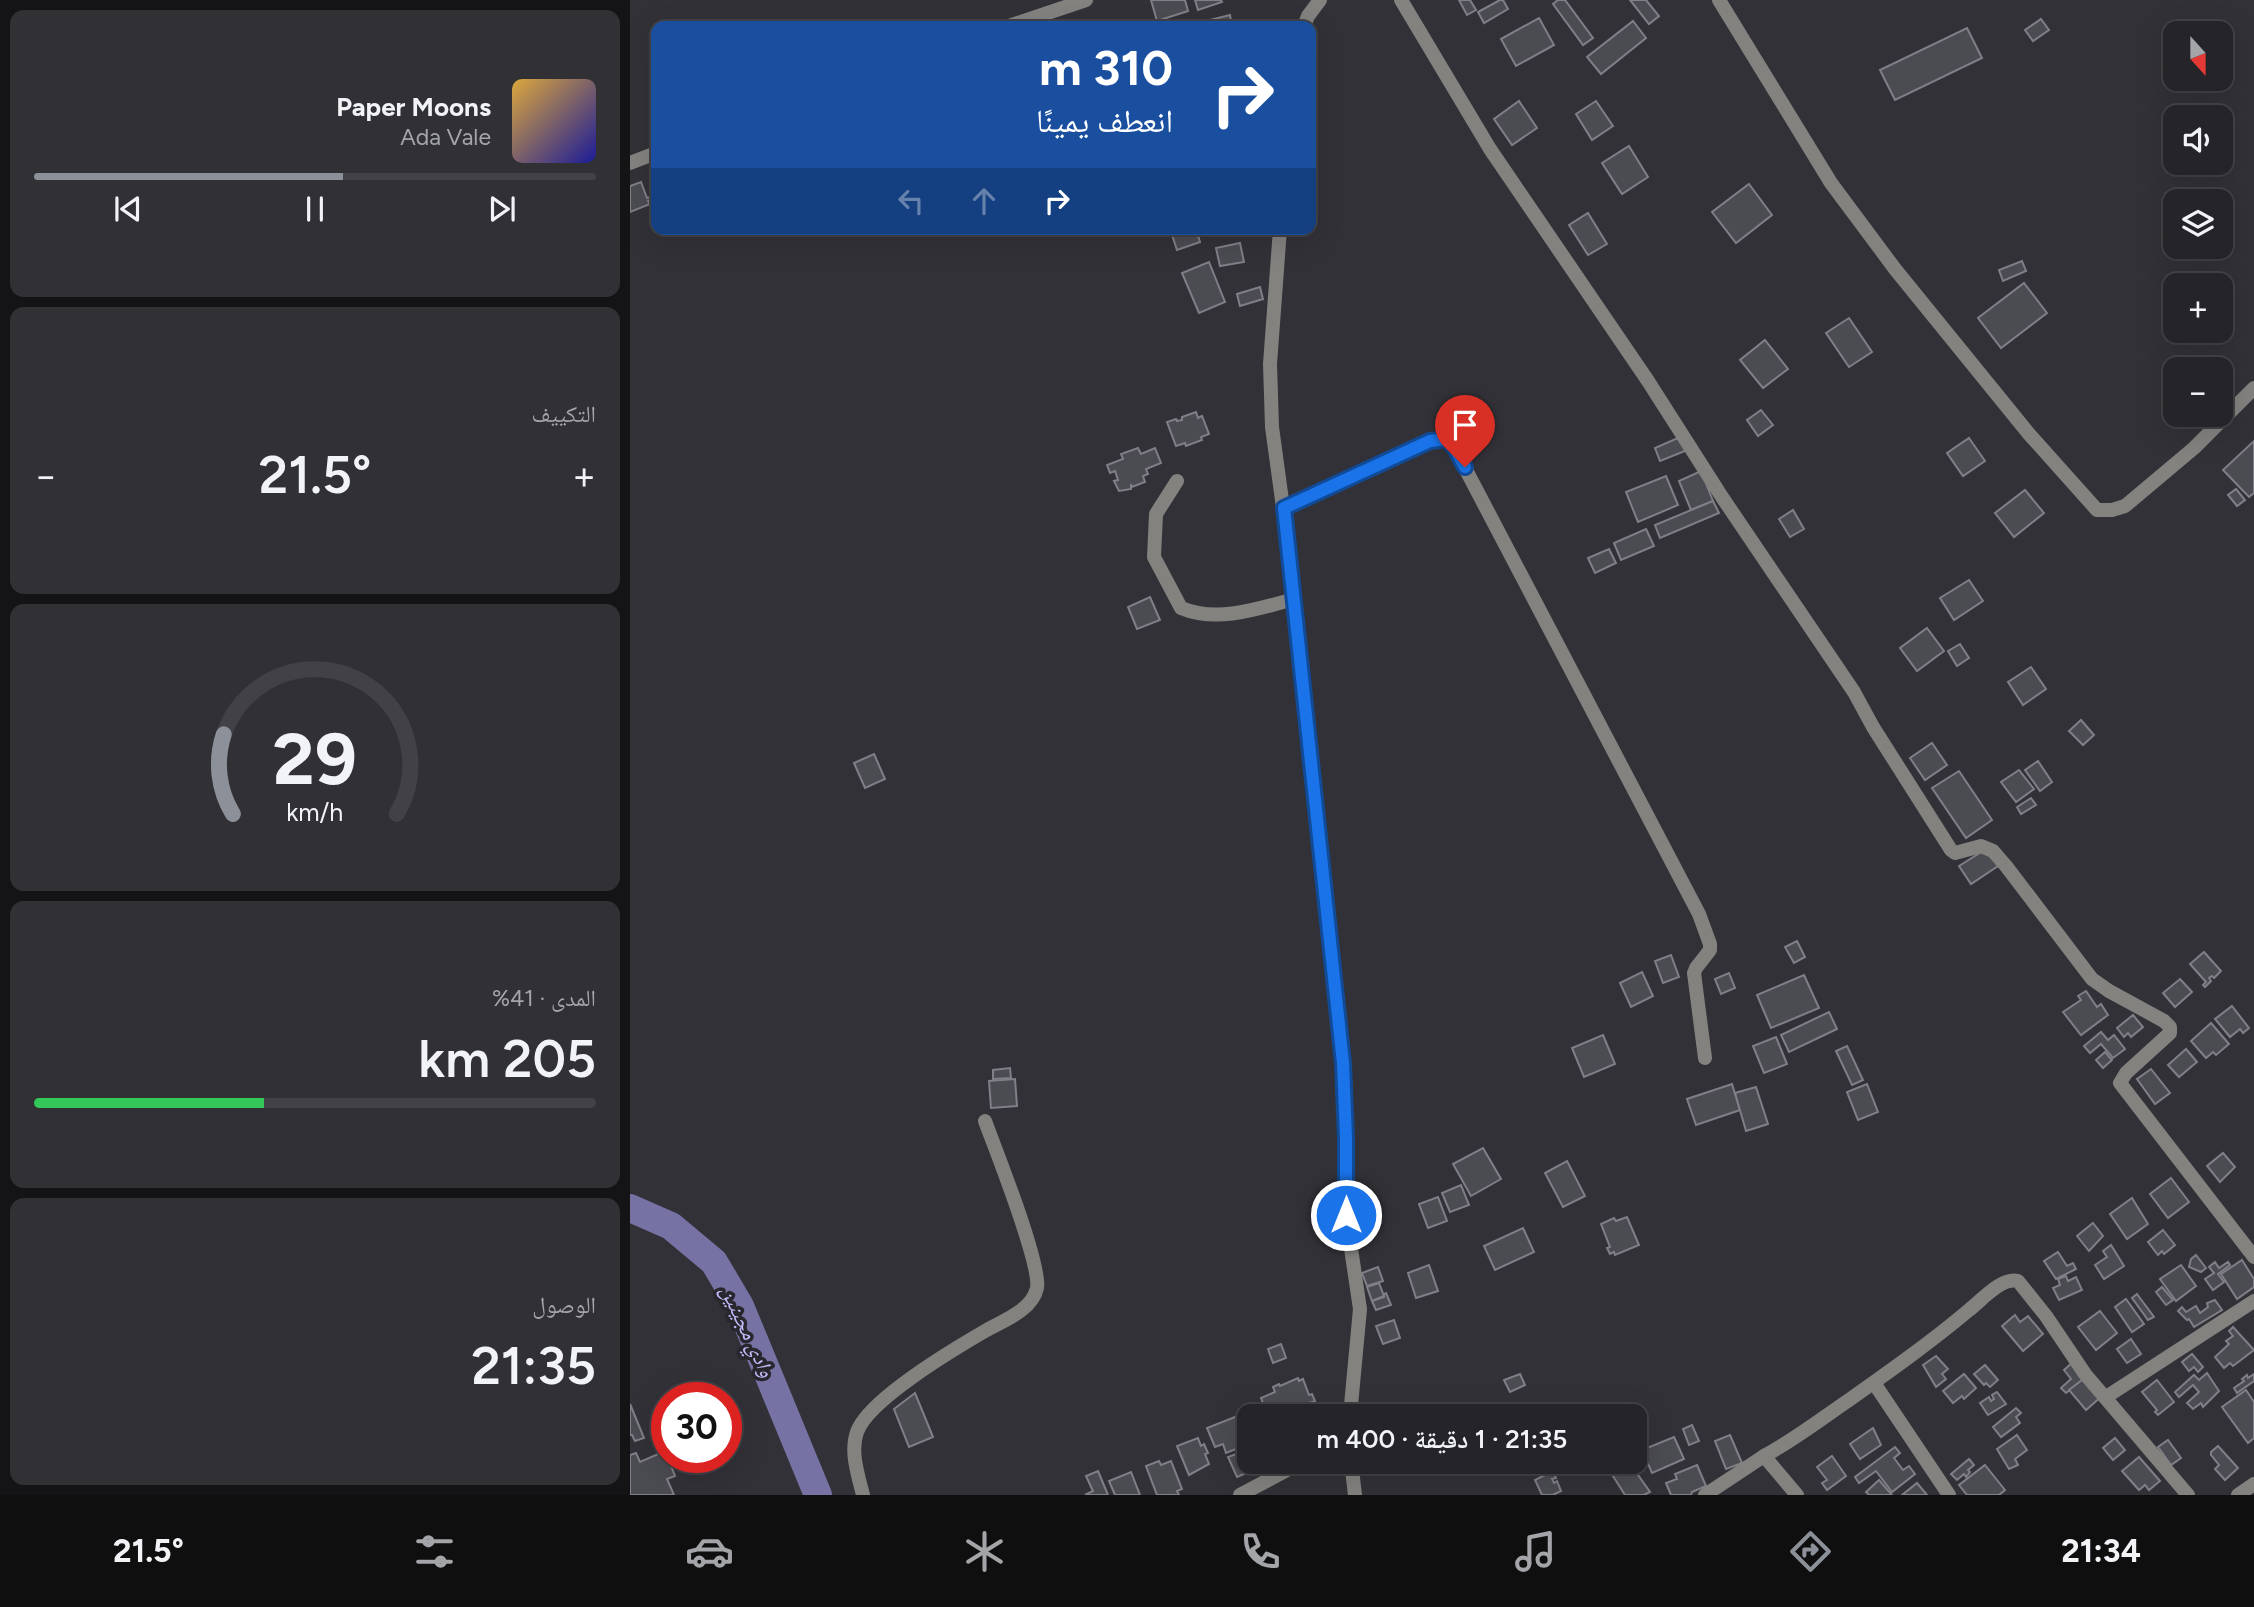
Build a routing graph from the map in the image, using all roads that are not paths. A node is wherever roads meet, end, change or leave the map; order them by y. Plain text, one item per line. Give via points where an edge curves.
1 (1086, 0) edge
2 (1320, 0) edge
3 (1401, 0) edge
4 (1719, 0) edge
5 (1024, 21) edge
6 (1306, 21) edge
7 (651, 155) edge
8 (630, 163) edge
9 (1280, 235) edge
10 (2254, 388) edge
11 (1177, 481) dead end
12 (1284, 508) junction
13 (1294, 599) junction
14 (1704, 1058) dead end
15 (985, 1121) dead end
16 (2254, 1257) edge
17 (2254, 1301) edge
18 (1874, 1383) junction
19 (2106, 1397) junction
20 (1351, 1404) edge
21 (1764, 1456) junction
22 (1280, 1474) edge
23 (1353, 1474) edge
24 (2254, 1484) edge
25 (863, 1495) edge
26 (1240, 1495) edge
27 (1355, 1495) edge
28 (1705, 1495) edge
29 (1797, 1495) edge
30 (1949, 1495) edge
31 (2188, 1495) edge
32 (2238, 1495) edge

1 - 5 street
2 - 6 street
3 - 16 street via 1496,158 1854,692 1951,850 1955,853 1981,846 1993,851 2092,979 2170,1027 2170,1033 2120,1083
4 - 10 street via 1839,194 2029,434 2097,510 2125,506 2194,448
7 - 8 street
9 - 12 street via 1270,387
11 - 13 street via 1156,514 1154,557 1181,608 1206,616
12 - 13 street
12 - 14 street via 1430,441 1446,439 1454,447 1706,931 1710,950 1695,973
13 - 20 street via 1343,1063 1346,1215 1360,1309
15 - 25 street via 1033,1259 1037,1288 1019,1312 888,1395 862,1422 854,1446
17 - 19 street
18 - 19 street via 2001,1284 2014,1280
18 - 21 street
18 - 30 street
19 - 31 street
21 - 28 street
21 - 29 street
22 - 26 street
23 - 27 street
24 - 32 street

